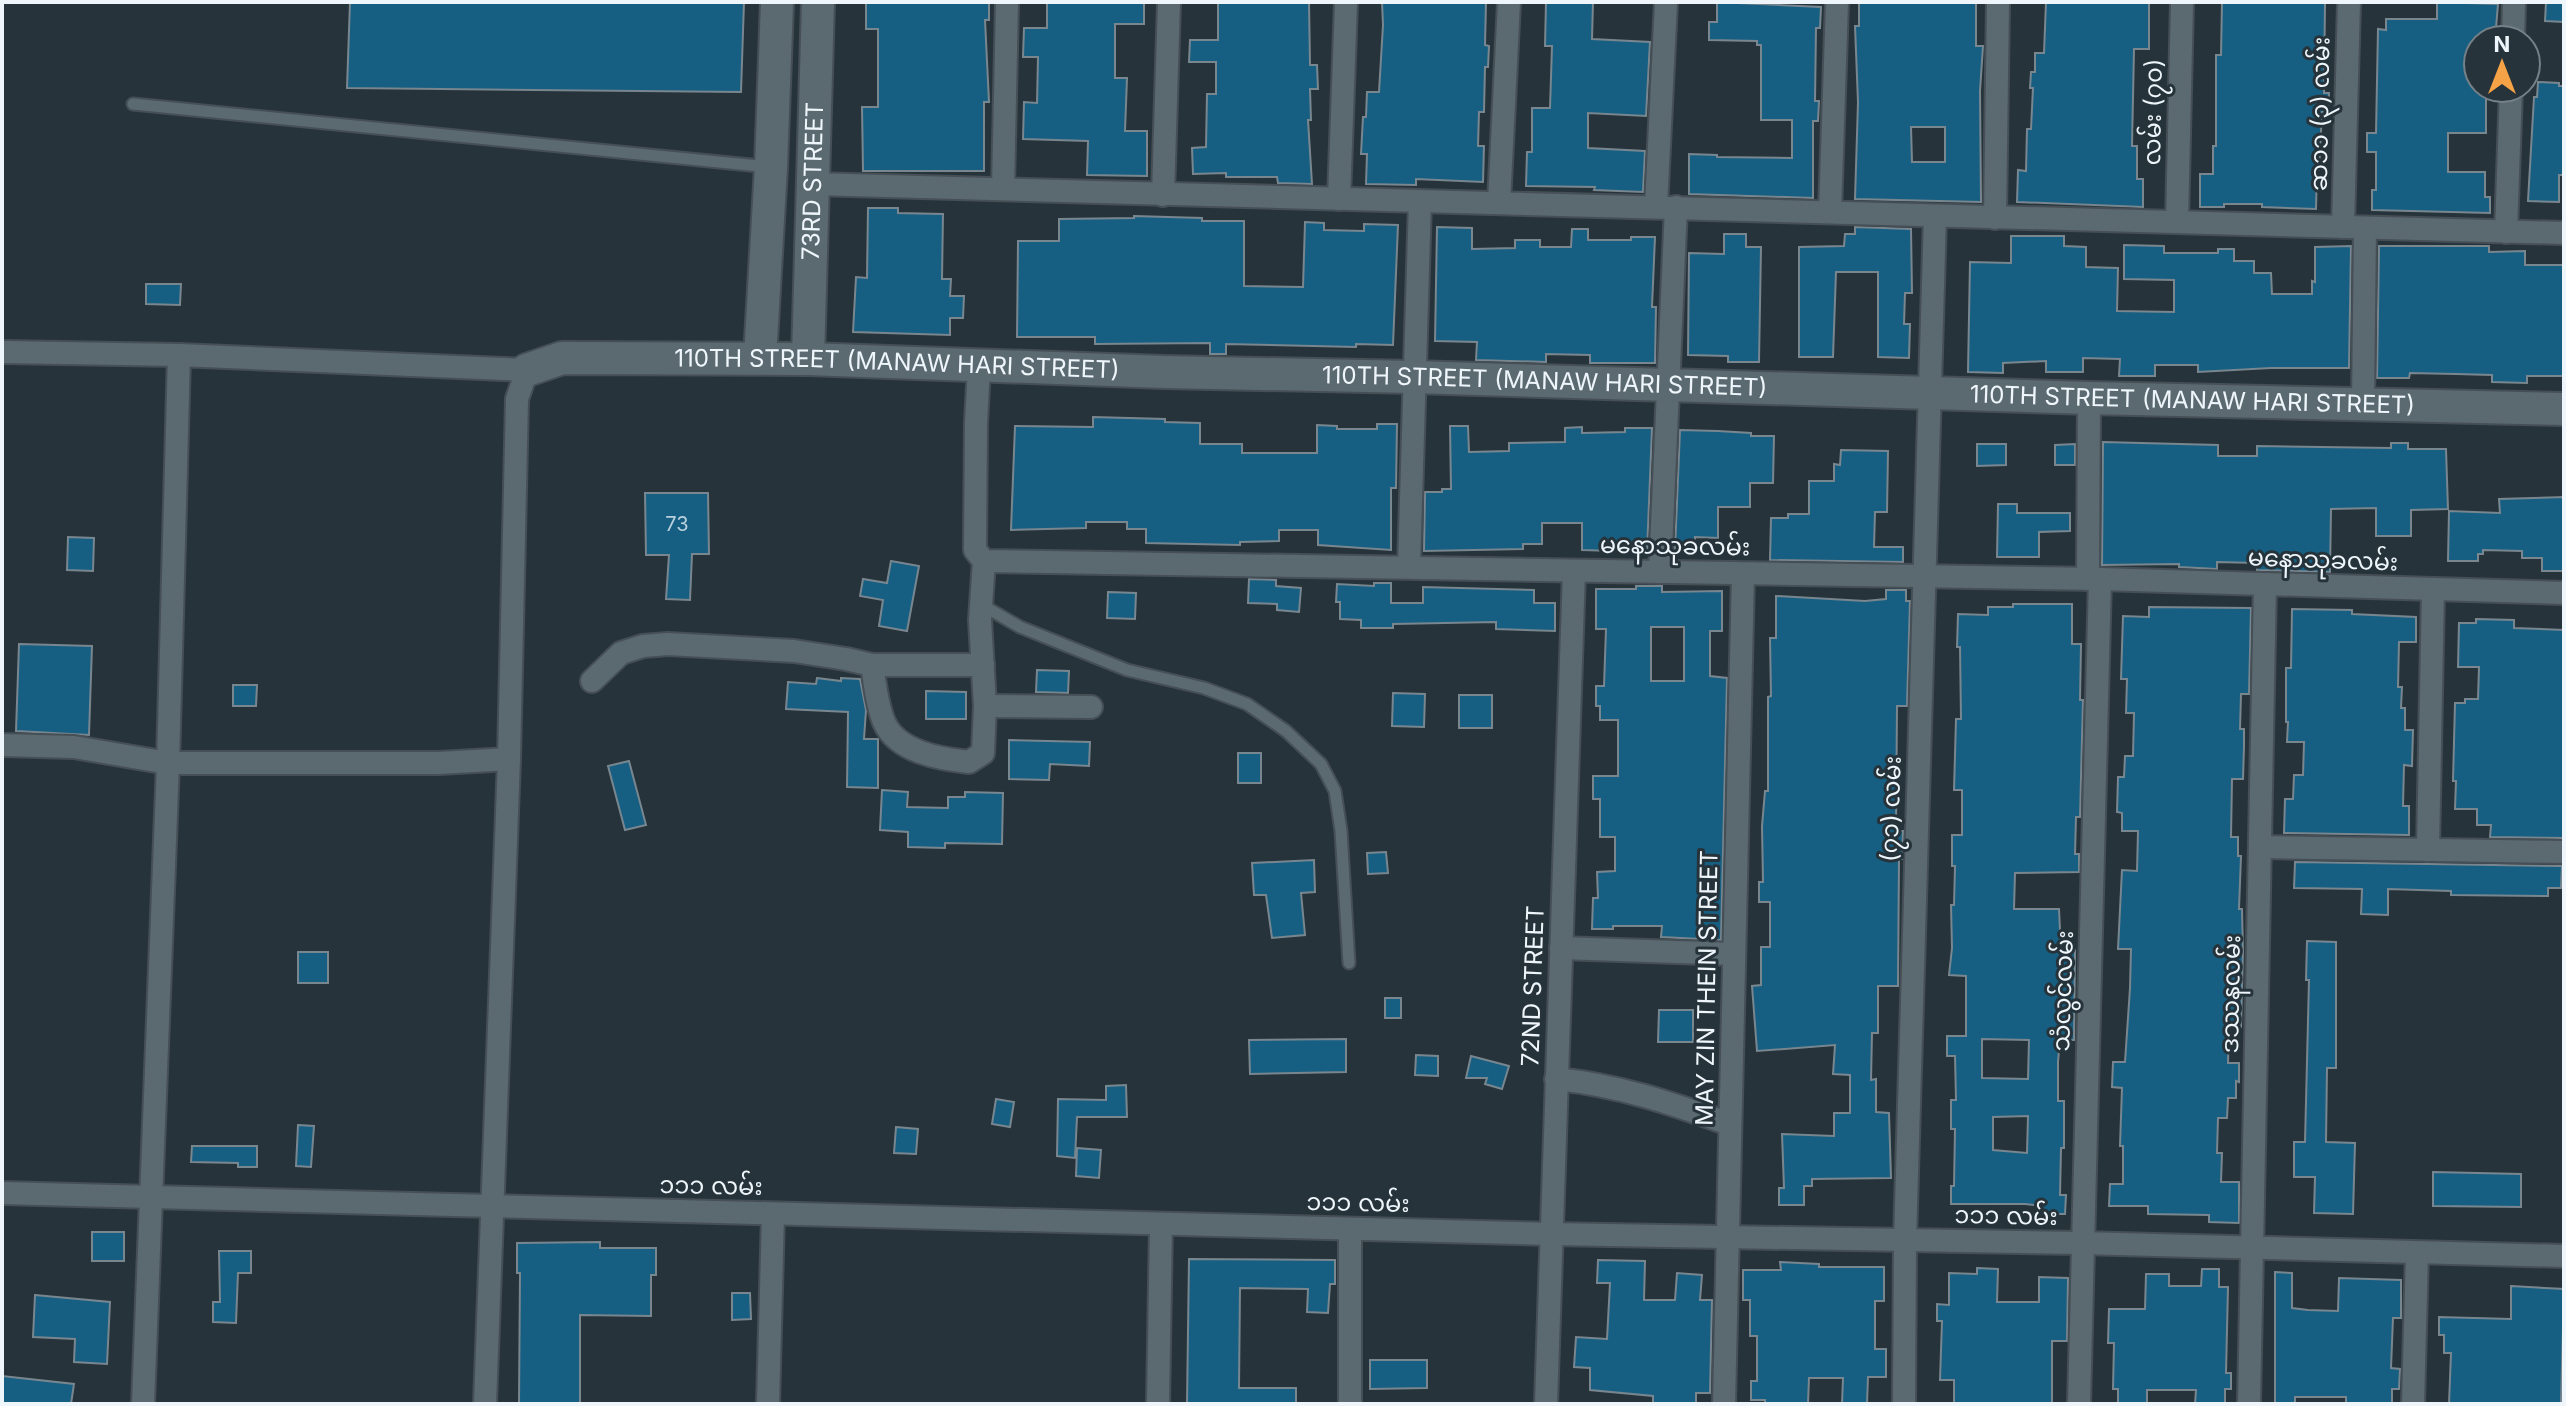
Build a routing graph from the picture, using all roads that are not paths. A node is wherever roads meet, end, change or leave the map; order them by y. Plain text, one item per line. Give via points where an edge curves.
1 (777, 2) edge
2 (818, 2) edge
3 (1007, 2) edge
4 (1169, 2) edge
5 (1346, 2) edge
6 (1509, 2) edge
7 (1666, 2) edge
8 (1837, 2) edge
9 (1998, 2) edge
10 (2182, 2) edge
11 (2349, 2) edge
12 (2514, 2) edge
13 (2513, 24) edge
14 (133, 104) dead end
15 (2510, 104) edge
16 (771, 167) junction
17 (814, 184) junction
18 (1003, 189) junction
19 (1163, 195) junction
20 (1339, 199) junction
21 (1420, 201) junction
22 (1499, 203) junction
23 (1666, 207) junction
24 (1830, 212) junction
25 (1935, 216) junction
26 (1995, 218) junction
27 (2177, 222) junction
28 (2354, 228) junction
29 (2506, 232) junction
30 (2564, 233) edge
31 (2, 352) edge
32 (179, 355) junction
33 (760, 358) junction
34 (808, 359) junction
35 (979, 366) junction
36 (527, 370) junction
37 (1414, 377) junction
38 (1668, 386) junction
39 (1929, 393) junction
40 (2089, 398) junction
41 (2363, 405) junction
42 (2564, 409) edge
43 (984, 561) junction
44 (1409, 567) junction
45 (1574, 571) junction
46 (1660, 572) junction
47 (1743, 574) junction
48 (1924, 577) junction
49 (2094, 579) junction
50 (2265, 584) junction
51 (2433, 589) junction
52 (2564, 593) edge
53 (981, 604) junction
54 (872, 665) junction
55 (983, 665) junction
56 (592, 681) dead end
57 (985, 706) junction
58 (1091, 707) dead end
59 (2, 745) edge
60 (509, 759) junction
61 (168, 763) junction
62 (2260, 847) junction
63 (2428, 850) junction
64 (2564, 852) edge
65 (1561, 948) junction
66 (1734, 954) junction
67 (1349, 963) dead end
68 (1556, 1079) junction
69 (1729, 1124) junction
70 (2, 1193) edge
71 (151, 1197) junction
72 (493, 1206) junction
73 (773, 1214) junction
74 (1161, 1224) junction
75 (1350, 1229) junction
76 (1551, 1234) junction
77 (1726, 1235) junction
78 (1905, 1241) junction
79 (2081, 1243) junction
80 (2252, 1248) junction
81 (2417, 1253) junction
82 (2564, 1256) edge
83 (143, 1404) edge
84 (485, 1404) edge
85 (768, 1404) edge
86 (1158, 1404) edge
87 (1350, 1404) edge
88 (1546, 1404) edge
89 (1724, 1404) edge
90 (1904, 1404) edge
91 (2079, 1404) edge
92 (2249, 1404) edge
93 (2413, 1404) edge

1 - 16 main road, 73RD STREET
2 - 17 main road, 73RD STREET
3 - 18 street
4 - 19 street
5 - 20 street
6 - 22 street
7 - 23 street
8 - 24 street
9 - 26 street
10 - 27 street, လမ်း (၇၀)
11 - 28 street, ဆ၁၁ (၃) လမ်း
12 - 13 street
14 - 16 lane
15 - 29 street
16 - 33 main road, 73RD STREET
17 - 18 street
17 - 34 main road, 73RD STREET
18 - 19 street
19 - 20 street
20 - 21 street
21 - 22 street
21 - 37 street
22 - 23 street
23 - 24 street
23 - 38 street
24 - 25 street
25 - 26 street
25 - 39 street, (၇၁) လမ်း
26 - 27 street
27 - 28 street
28 - 29 street
28 - 41 street, ဆ၁၁ (၃) လမ်း
29 - 30 street
31 - 32 street
32 - 36 street
32 - 61 street
33 - 34 main road, 110TH STREET (MANAW HARI STREET)
33 - 36 main road, 110TH STREET (MANAW HARI STREET) via 562,358
34 - 35 main road, 110TH STREET (MANAW HARI STREET)
35 - 37 main road, 110TH STREET (MANAW HARI STREET)
35 - 43 street via 975,550
36 - 60 street via 517,399
37 - 38 main road, 110TH STREET (MANAW HARI STREET)
37 - 44 street
38 - 39 main road, 110TH STREET (MANAW HARI STREET)
38 - 46 street
39 - 40 main road, 110TH STREET (MANAW HARI STREET)
39 - 48 street, (၇၁) လမ်း
40 - 41 main road, 110TH STREET (MANAW HARI STREET)
40 - 49 street, သံလွင်လမ်း
41 - 42 main road, 110TH STREET (MANAW HARI STREET)
43 - 44 street, မနောသုခလမ်း
43 - 53 street
44 - 45 street, မနောသုခလမ်း
45 - 46 street, မနောသုခလမ်း
45 - 65 street, 72ND STREET
46 - 47 street, မနောသုခလမ်း
47 - 48 street, မနောသုခလမ်း
47 - 66 street, MAY ZIN THEIN STREET
48 - 49 street, မနောသုခလမ်း
48 - 78 street, (၇၁) လမ်း
49 - 50 street, မနောသုခလမ်း
49 - 79 street, သံလွင်လမ်း
50 - 51 street, မနောသုခလမ်း
50 - 62 street, ဒဿနလမ်း
51 - 52 street, မနောသုခလမ်း
51 - 63 street
53 - 55 street
53 - 67 lane via 1020,627 1127,670 1247,704 1321,764 1335,791 1341,831
54 - 55 street
54 - 56 street via 794,651 668,644 621,653
54 - 57 street via 885,725 915,750 944,759 976,759 983,753
55 - 57 street
57 - 58 street
59 - 61 street via 74,747
60 - 61 street
60 - 72 street
61 - 71 street
62 - 63 street
62 - 80 street, ဒဿနလမ်း
63 - 64 street
65 - 66 street
65 - 68 street, 72ND STREET
66 - 69 street, MAY ZIN THEIN STREET
68 - 69 street via 1620,1088
68 - 76 street, 72ND STREET
69 - 77 street, MAY ZIN THEIN STREET
70 - 71 street, ၁၁၁ လမ်း
71 - 72 street, ၁၁၁ လမ်း
71 - 83 street
72 - 73 street, ၁၁၁ လမ်း
72 - 84 street
73 - 74 street, ၁၁၁ လမ်း
73 - 85 street
74 - 75 street, ၁၁၁ လမ်း
74 - 86 street
75 - 76 street, ၁၁၁ လမ်း
75 - 87 street
76 - 77 street, ၁၁၁ လမ်း
76 - 88 street, 72ND STREET
77 - 78 street, ၁၁၁ လမ်း
77 - 89 street, MAY ZIN THEIN STREET
78 - 79 street, ၁၁၁ လမ်း
78 - 90 street, (၇၁) လမ်း
79 - 80 street, ၁၁၁ လမ်း
79 - 91 street, သံလွင်လမ်း
80 - 81 street, ၁၁၁ လမ်း
80 - 92 street, ဒဿနလမ်း
81 - 82 street, ၁၁၁ လမ်း
81 - 93 street

